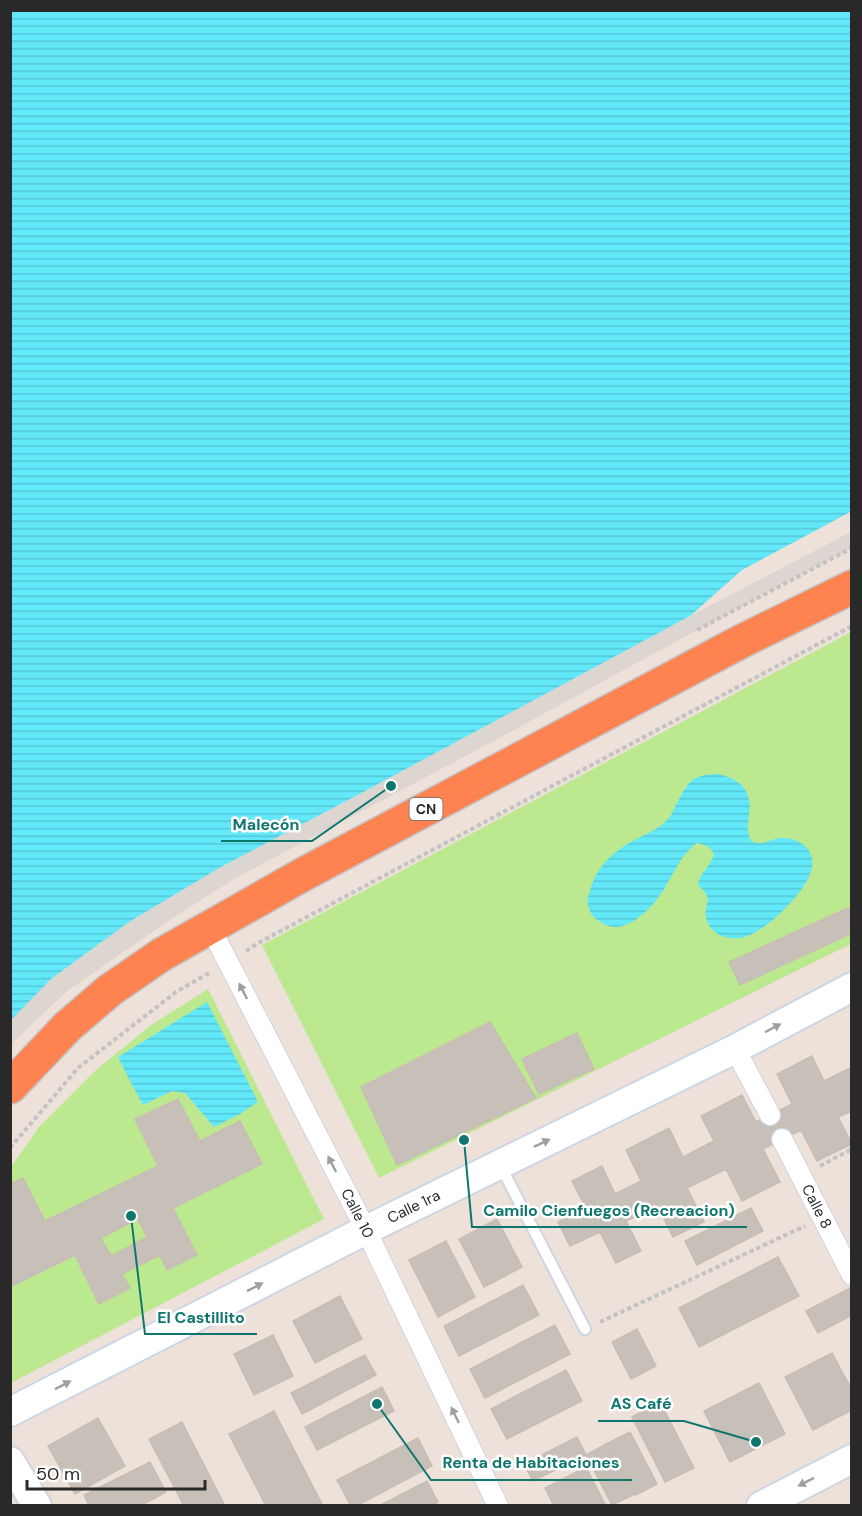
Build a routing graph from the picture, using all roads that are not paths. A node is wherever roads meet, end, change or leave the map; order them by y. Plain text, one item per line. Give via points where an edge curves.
1 (852, 587) edge
2 (210, 927) junction
3 (852, 987) edge
4 (735, 1049) junction
5 (10, 1087) edge
6 (770, 1115) dead end
7 (782, 1139) dead end
8 (500, 1164) junction
9 (366, 1230) junction
10 (852, 1275) edge
11 (585, 1329) road end
12 (10, 1412) edge
13 (852, 1459) edge
14 (10, 1461) edge
15 (37, 1506) edge
16 (498, 1506) edge
17 (761, 1506) edge

1 - 2 highway, CN via 723,651
2 - 5 highway, CN via 110,990 68,1026
9 -> 2 street, Calle 10
4 -> 3 street, Calle 1ra
4 - 6 street
8 -> 4 street, Calle 1ra
7 - 10 street, Calle 8
8 - 9 street, Calle 1ra
8 - 11 lane
12 -> 9 street, Calle 1ra
16 -> 9 street, Calle 10
13 -> 17 street
14 - 15 street

